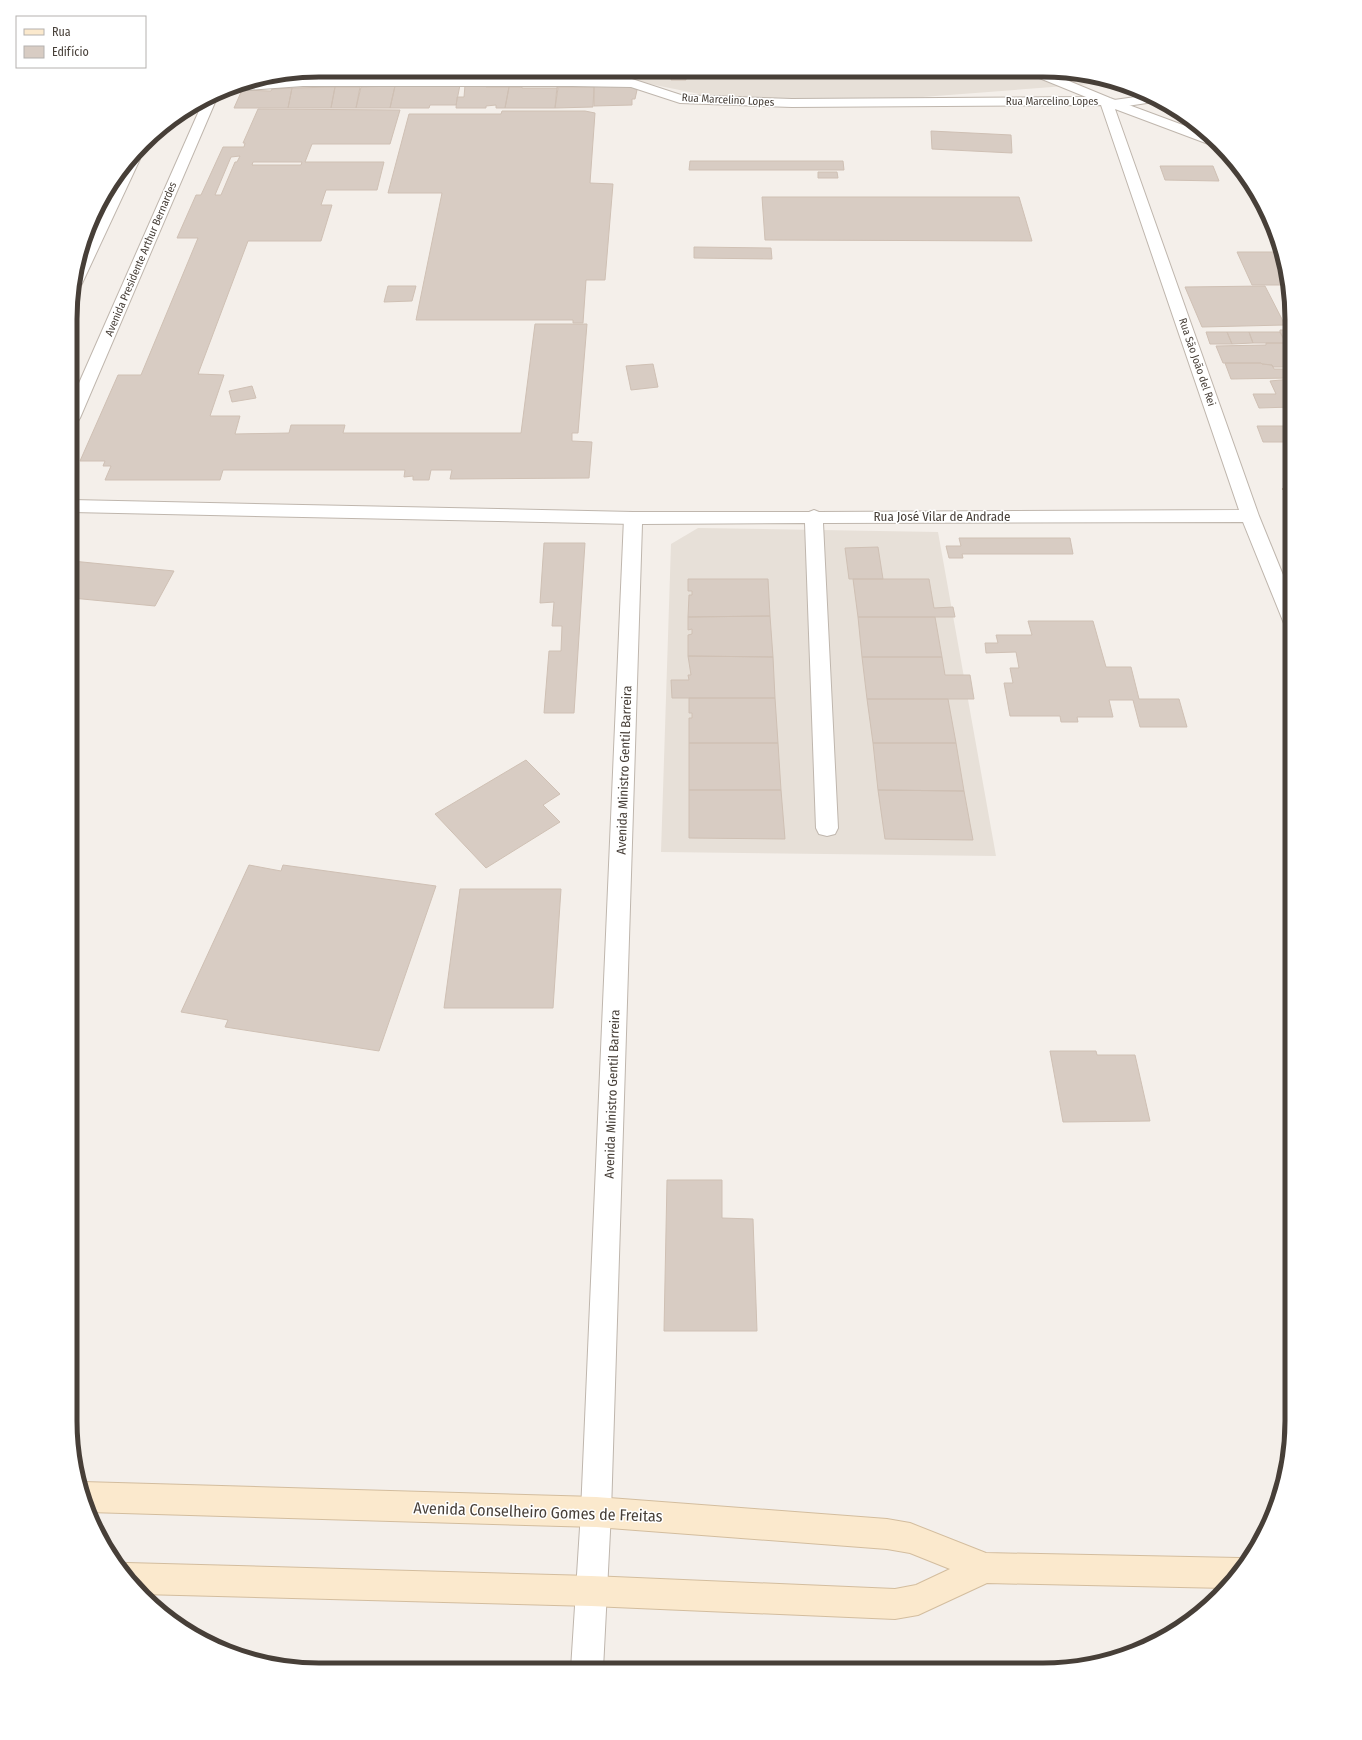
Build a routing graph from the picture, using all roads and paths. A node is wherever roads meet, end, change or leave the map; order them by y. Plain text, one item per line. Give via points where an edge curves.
1 (1049, 77) edge
2 (255, 85) edge
3 (1144, 99) edge
4 (1110, 103) junction
5 (208, 104) edge
6 (1203, 137) edge
7 (126, 174) edge
8 (83, 266) edge
9 (77, 406) edge
10 (77, 506) edge
11 (814, 516) junction
12 (1250, 516) junction
13 (633, 518) junction
14 (1285, 604) edge
15 (827, 828) dead end
16 (89, 1497) edge
17 (596, 1512) junction
18 (986, 1568) junction
19 (1231, 1573) edge
20 (135, 1578) edge
21 (591, 1591) junction
22 (587, 1663) edge

1 - 4 street
2 - 4 street, Rua Marcelino Lopes via 372,80 594,82 632,83 680,99 792,104
3 - 4 street, Rua Marcelino Lopes
4 - 6 street
4 - 12 street, Rua São João del Rei
5 - 9 street, Avenida Presidente Arthur Bernardes
7 - 8 street
10 - 13 street, Rua José Vilar de Andrade
11 - 12 street, Rua José Vilar de Andrade
11 - 13 street, Rua José Vilar de Andrade
11 - 15 street
12 - 14 street, Rua São João del Rei
13 - 17 street, Avenida Ministro Gentil Barreira
16 - 17 street, Avenida Conselheiro Gomes de Freitas
17 - 18 street, Avenida Conselheiro Gomes de Freitas via 894,1535 910,1538
17 - 21 street, Avenida Ministro Gentil Barreira
18 - 19 street, Avenida Conselheiro Gomes de Freitas
18 - 21 street, Avenida Conselheiro Gomes de Freitas via 918,1600 895,1604
20 - 21 street, Avenida Conselheiro Gomes de Freitas
21 - 22 street, Avenida Ministro Gentil Barreira

